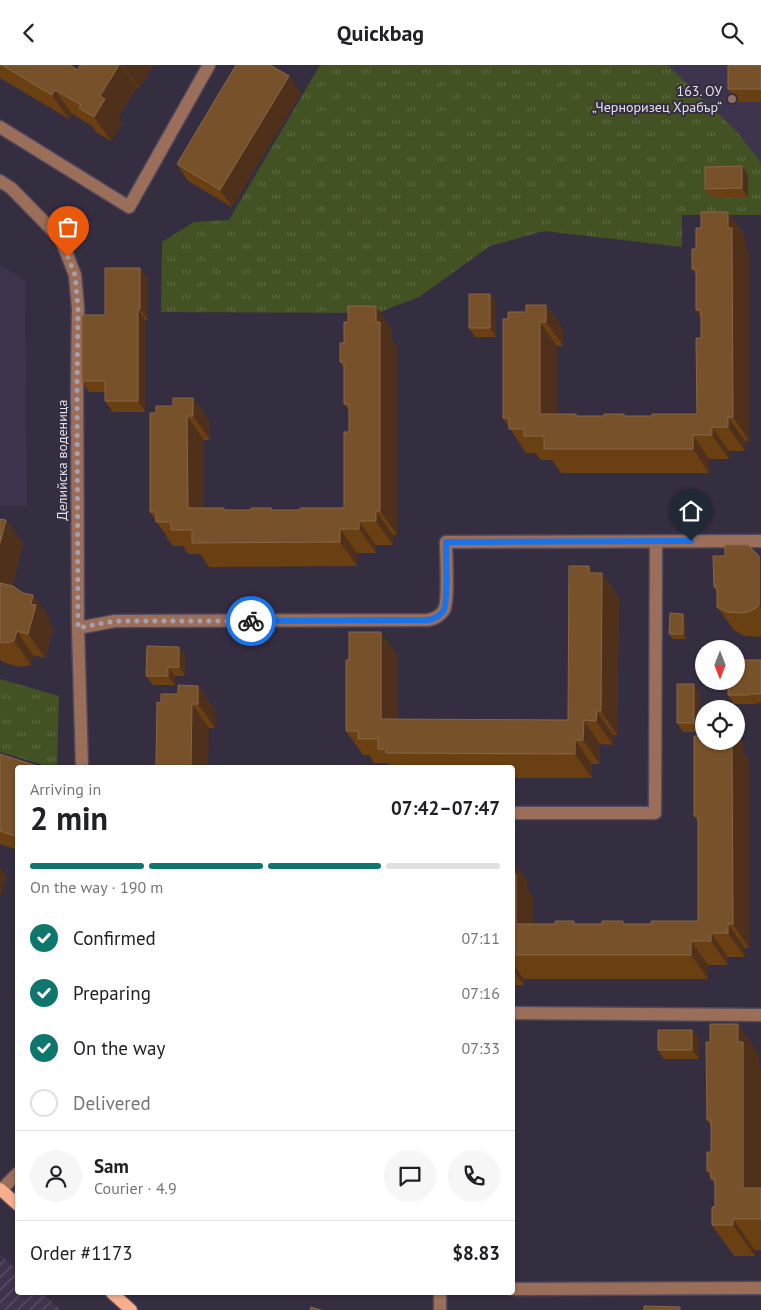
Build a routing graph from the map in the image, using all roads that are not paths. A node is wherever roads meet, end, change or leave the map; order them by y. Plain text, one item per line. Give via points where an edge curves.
1 (209, 65) edge
2 (0, 127) edge
3 (0, 181) edge
4 (761, 541) edge
5 (656, 542) junction
6 (78, 628) junction
7 (82, 765) edge
8 (515, 813) edge
9 (515, 1013) edge
10 (761, 1015) edge
11 (15, 1176) edge
12 (1, 1189) edge
13 (15, 1202) edge
14 (761, 1288) edge
15 (515, 1289) edge
16 (114, 1295) edge
17 (440, 1295) edge
18 (131, 1310) edge
19 (440, 1310) edge

1 - 2 street via 129,207
3 - 6 street, Делийска воденица via 11,188 61,239 75,275 78,308
4 - 5 street
5 - 6 street via 446,542 446,605 440,616 428,620 115,621
5 - 8 street via 655,813
6 - 7 street, Делийска воденица
9 - 10 street
11 - 12 street
12 - 13 main road
14 - 15 street
16 - 18 main road
17 - 19 street

